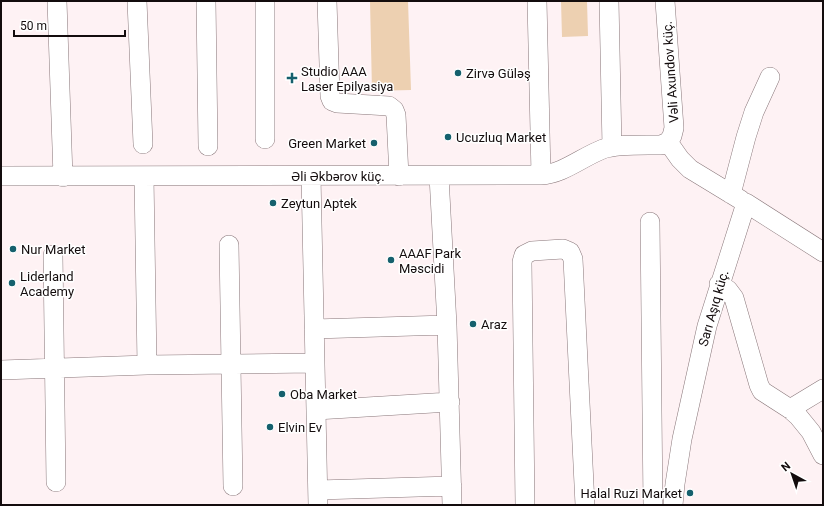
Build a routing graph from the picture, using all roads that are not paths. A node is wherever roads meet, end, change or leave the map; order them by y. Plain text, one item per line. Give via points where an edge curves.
1 (57, 1) edge
2 (137, 1) edge
3 (206, 1) edge
4 (265, 1) edge
5 (327, 1) edge
6 (537, 1) edge
7 (609, 1) edge
8 (665, 1) edge
9 (770, 77) dead end
10 (265, 139) dead end
11 (668, 142) junction
12 (143, 144) dead end
13 (208, 146) dead end
14 (612, 147) junction
15 (541, 175) junction
16 (1, 176) edge
17 (311, 176) junction
18 (399, 176) junction
19 (439, 176) junction
20 (62, 177) junction
21 (144, 177) junction
22 (738, 199) junction
23 (650, 222) dead end
24 (229, 245) dead end
25 (823, 252) edge
26 (53, 255) dead end
27 (719, 284) junction
28 (447, 326) junction
29 (314, 329) junction
30 (314, 363) junction
31 (147, 365) junction
32 (231, 365) junction
33 (54, 369) junction
34 (1, 370) edge
35 (823, 388) edge
36 (450, 402) junction
37 (790, 409) junction
38 (316, 410) junction
39 (823, 455) edge
40 (56, 482) dead end
41 (233, 486) dead end
42 (452, 486) junction
43 (318, 498) edge
44 (452, 505) edge
45 (525, 505) edge
46 (585, 505) edge
47 (654, 505) edge
48 (673, 505) edge

1 - 20 street
2 - 12 street
3 - 13 street
4 - 10 street
5 - 18 street via 332,101 389,106 394,110
6 - 15 street
7 - 14 street
8 - 11 street, Vəli Axundov küç. via 674,128
9 - 22 street, Sarı Aşıq küç. via 752,118
11 - 14 street, Əli Əkbərov küç. via 661,145
11 - 22 street via 690,169
14 - 15 street, Əli Əkbərov küç. via 548,175
15 - 19 street, Əli Əkbərov küç.
16 - 20 street, Əli Əkbərov küç.
17 - 18 street, Əli Əkbərov küç.
17 - 21 street, Əli Əkbərov küç.
17 - 29 street
18 - 19 street, Əli Əkbərov küç.
19 - 28 street
20 - 21 street, Əli Əkbərov küç.
21 - 31 street
22 - 25 street
22 - 27 street, Sarı Aşıq küç.
23 - 47 street
24 - 32 street
26 - 33 street
27 - 37 street via 734,298 762,391
27 - 48 street, Sarı Aşıq küç. via 682,439
28 - 29 street
28 - 36 street
29 - 30 street
30 - 32 street
30 - 38 street
31 - 32 street
31 - 33 street
32 - 41 street
33 - 34 street
33 - 40 street
35 - 37 street
36 - 38 street
36 - 42 street
37 - 39 street via 811,432
38 - 43 street
42 - 43 street
42 - 44 street
45 - 46 street via 522,262 524,255 532,251 563,249 570,252 573,259

